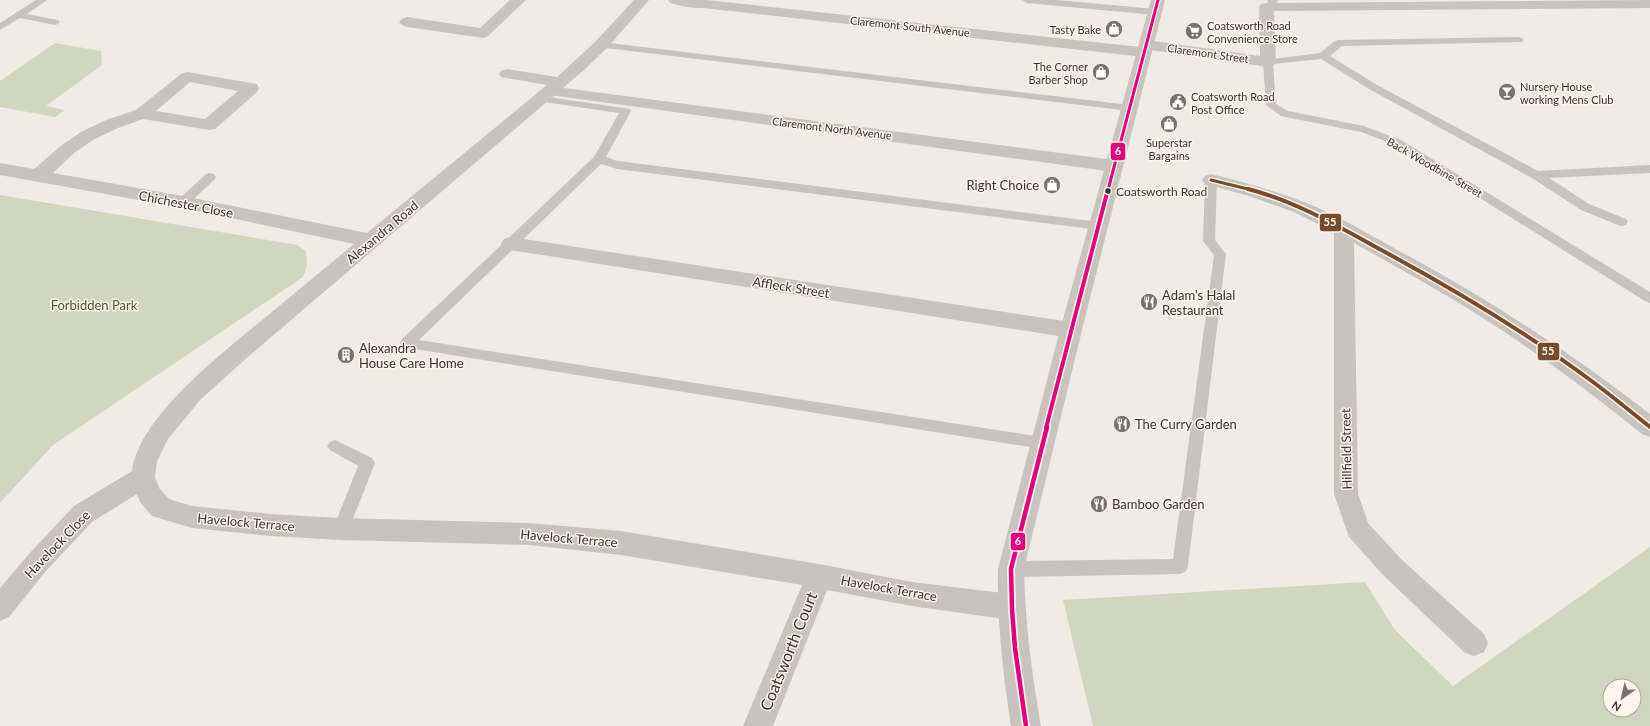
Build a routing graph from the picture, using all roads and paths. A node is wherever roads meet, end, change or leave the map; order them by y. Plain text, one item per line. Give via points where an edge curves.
1 (42, 0) edge
2 (519, 0) edge
3 (642, 0) edge
4 (675, 0) edge
5 (1027, 0) edge
6 (704, 2) edge
7 (1272, 3) edge
8 (1650, 4) edge
9 (1157, 6) edge
10 (19, 15) junction
11 (55, 22) dead end
12 (407, 22) dead end
13 (0, 27) edge
14 (1518, 40) dead end
15 (601, 45) junction
16 (1146, 48) junction
17 (1323, 56) junction
18 (1268, 62) junction
19 (507, 74) dead end
20 (550, 91) junction
21 (1130, 108) junction
22 (142, 114) junction
23 (599, 159) junction
24 (1114, 166) junction
25 (1650, 169) edge
26 (0, 170) edge
27 (1536, 175) junction
28 (38, 176) junction
29 (210, 177) dead end
30 (1211, 180) joint
31 (183, 202) junction
32 (1622, 222) dead end
33 (1099, 226) junction
34 (1344, 229) junction
35 (371, 241) junction
36 (512, 244) junction
37 (1650, 298) edge
38 (1071, 330) junction
39 (1650, 427) edge
40 (1042, 443) junction
41 (335, 446) dead end
42 (143, 477) junction
43 (341, 529) junction
44 (1011, 569) junction
45 (819, 576) junction
46 (1011, 607) junction
47 (0, 608) edge
48 (1474, 643) dead end
49 (758, 726) edge
50 (1026, 726) edge

1 - 10 lane
2 - 12 street via 483,33
3 - 15 street, Alexandra Road
4 - 6 street, Claremont South Avenue
5 - 9 lane
6 - 16 street, Claremont South Avenue
7 - 8 street, Back Woodbine Street
7 - 18 street, Back Woodbine Street via 1266,7
9 - 16 street
10 - 11 lane
10 - 13 lane
14 - 17 lane via 1339,44
15 - 20 street, Alexandra Road
15 - 21 lane
16 - 18 street, Claremont Street
16 - 21 street
17 - 18 lane
17 - 27 lane via 1373,87
18 - 37 lane, Back Woodbine Street via 1272,105 1285,114 1364,129 1397,142
19 - 20 street
20 - 23 lane via 626,112
20 - 24 street, Claremont North Avenue
20 - 35 street, Alexandra Road
21 - 24 street
22 - 22 street via 187,77 251,88 209,126
22 - 28 street via 87,136
23 - 33 lane via 617,165
23 - 36 lane
24 - 33 street
25 - 27 lane
26 - 28 street, Chichester Close
27 - 32 lane via 1585,206
28 - 31 street, Chichester Close
29 - 31 lane
30 - 34 street via 1277,199
30 - 44 lane via 1209,241 1220,254 1180,566
31 - 35 street, Chichester Close
33 - 38 street
34 - 39 street via 1431,277 1510,325 1593,382
34 - 48 street, Hillfield Street via 1346,494 1358,529 1392,566
35 - 42 street, Alexandra Road via 193,393 160,432 145,461
36 - 38 street, Affleck Street
36 - 40 lane via 407,343
38 - 40 street
40 - 44 street
41 - 43 lane via 367,463
42 - 43 street, Havelock Terrace via 149,494 161,508 192,518
42 - 47 street, Havelock Close via 82,514
43 - 45 street, Havelock Terrace via 529,534 621,542
44 - 46 street
45 - 46 street, Havelock Terrace via 912,594
45 - 49 street, Coatsworth Court
46 - 50 street via 1013,643

